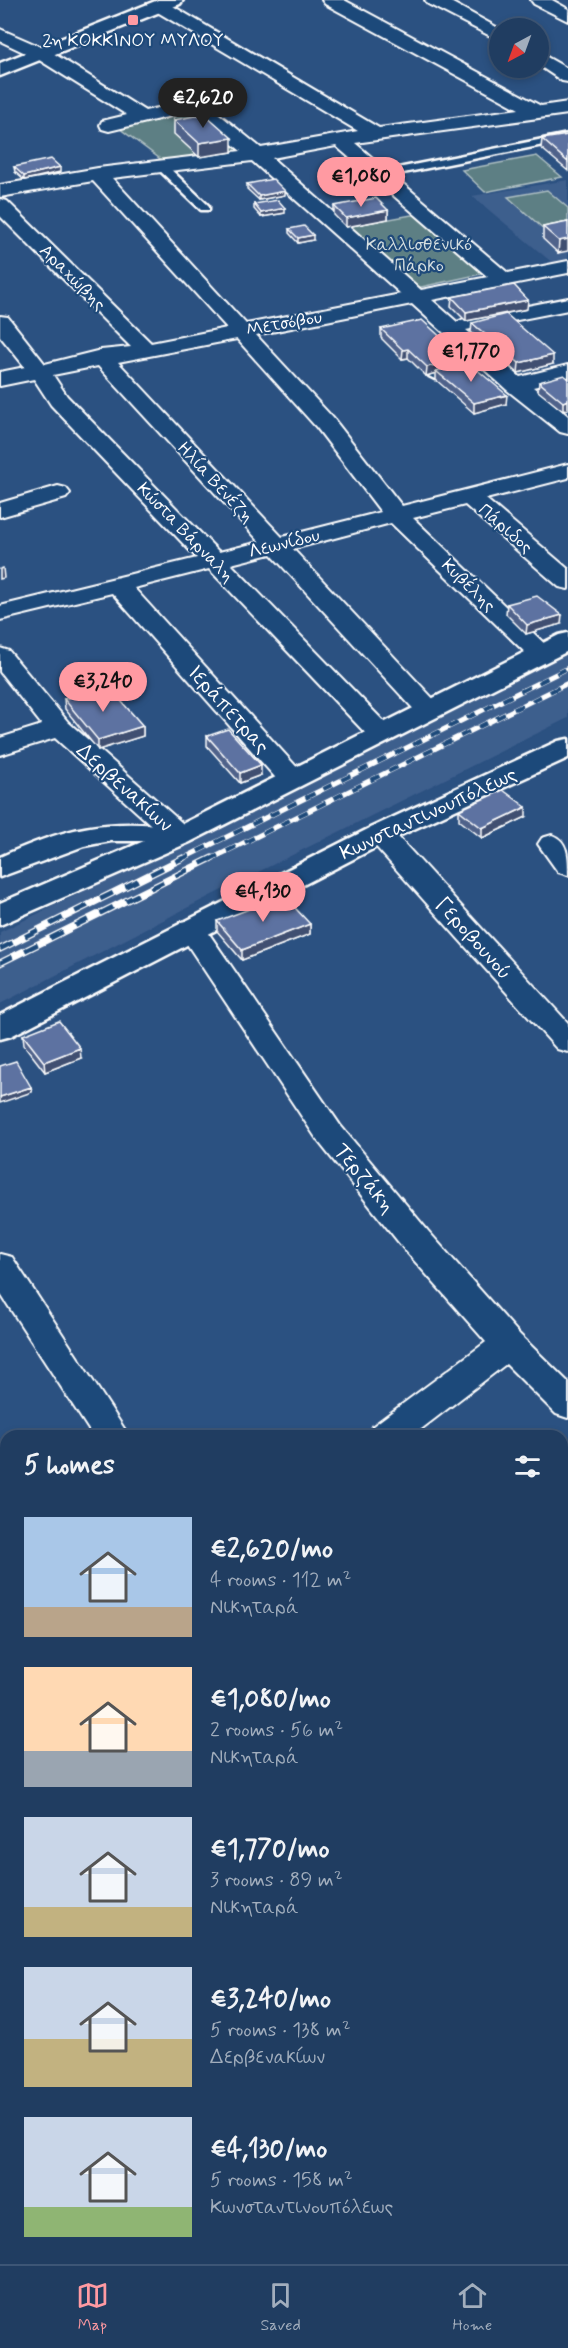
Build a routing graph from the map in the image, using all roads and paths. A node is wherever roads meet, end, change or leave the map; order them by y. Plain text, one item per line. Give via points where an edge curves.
1 (331, 0) edge
2 (434, 0) edge
3 (568, 1) edge
4 (167, 3) edge
5 (545, 3) edge
6 (568, 16) edge
7 (489, 30) edge
8 (0, 34) edge
9 (42, 54) junction
10 (549, 64) edge
11 (0, 70) edge
12 (568, 77) edge
13 (568, 108) edge
14 (538, 112) junction
15 (142, 117) junction
16 (376, 134) junction
17 (568, 137) edge
18 (126, 138) dead end
19 (340, 140) junction
20 (143, 152) dead end
21 (259, 154) junction
22 (160, 165) junction
23 (98, 174) junction
24 (383, 174) junction
25 (0, 191) edge
26 (0, 205) edge
27 (205, 208) dead end
28 (568, 267) edge
29 (503, 279) junction
30 (416, 299) junction
31 (568, 304) edge
32 (0, 322) edge
33 (450, 327) junction
34 (241, 330) junction
35 (145, 349) junction
36 (101, 357) junction
37 (489, 362) junction
38 (39, 370) junction
39 (568, 372) edge
40 (435, 376) edge
41 (0, 379) edge
42 (515, 385) junction
43 (568, 427) edge
44 (568, 471) edge
45 (58, 493) dead end
46 (471, 498) junction
47 (0, 510) edge
48 (396, 515) junction
49 (275, 546) junction
50 (214, 560) junction
51 (568, 582) edge
52 (117, 584) junction
53 (0, 613) edge
54 (568, 640) edge
55 (541, 654) junction
56 (0, 656) edge
57 (429, 710) junction
58 (59, 728) junction
59 (381, 734) junction
60 (0, 747) edge
61 (568, 747) edge
62 (292, 779) junction
63 (380, 834) junction
64 (180, 836) junction
65 (552, 844) dead end
66 (568, 866) edge
67 (0, 868) edge
68 (0, 915) edge
69 (191, 929) junction
70 (0, 1028) edge
71 (568, 1042) edge
72 (0, 1266) edge
73 (508, 1344) junction
74 (568, 1404) edge
75 (108, 1430) edge
76 (394, 1430) edge

1 - 14 street
2 - 7 street
3 - 5 street
4 - 9 street
4 - 16 street
5 - 6 street
8 - 9 street
9 - 11 street
9 - 15 street
10 - 12 street
13 - 14 street
14 - 16 street
15 - 18 street via 109,125
15 - 21 street via 196,105
16 - 19 street
17 - 24 lane
19 - 21 street
19 - 24 street
20 - 22 street
21 - 22 street
21 - 30 street
22 - 23 street
22 - 27 lane
23 - 25 street
23 - 34 street, Κυβέλης
24 - 29 street
26 - 35 street, Αραχώβης
28 - 29 street, Μετσόβου
29 - 30 street, Μετσόβου
30 - 33 street
30 - 34 street, Μετσόβου
31 - 33 street
32 - 38 street, Κώστα Βάρναλη
33 - 37 street
34 - 35 street, Μετσόβου
34 - 48 street, Κυβέλης via 325,423
35 - 36 street, Μετσόβου
36 - 38 street, Μετσόβου
36 - 49 street, Ηλία Βενέζη
37 - 40 lane
37 - 42 street
38 - 41 street, Μετσόβου
38 - 50 street, Κώστα Βάρναλη via 59,400
39 - 42 street
42 - 43 street
44 - 46 street, Λεωνίδου
45 - 47 street
46 - 48 street, Λεωνίδου
46 - 51 street, Πάριδος
48 - 49 street, Λεωνίδου
48 - 55 street, Κυβέλης
49 - 50 street, Λεωνίδου
49 - 57 street, Ηλία Βενέζη
50 - 52 street, Λεωνίδου
50 - 59 street, Κώστα Βάρναλη
52 - 53 street, Λεωνίδου
52 - 62 street, Ιεράπετρας
54 - 55 street
55 - 57 street
56 - 58 street, Δερβενακίων
57 - 59 street
58 - 60 street
58 - 64 street, Δερβενακίων
59 - 62 street
61 - 63 street, Κωνσταντινουπόλεως
62 - 64 street
63 - 69 street, Κωνσταντινουπόλεως
63 - 71 street, Γεροβουνού
64 - 67 street via 127,831 97,834 68,840
64 - 68 street
65 - 66 street
69 - 70 street, Κωνσταντινουπόλεως
69 - 73 street, Τερζάκη via 329,1133
72 - 75 street
73 - 74 street, Τερζάκη
73 - 76 street

